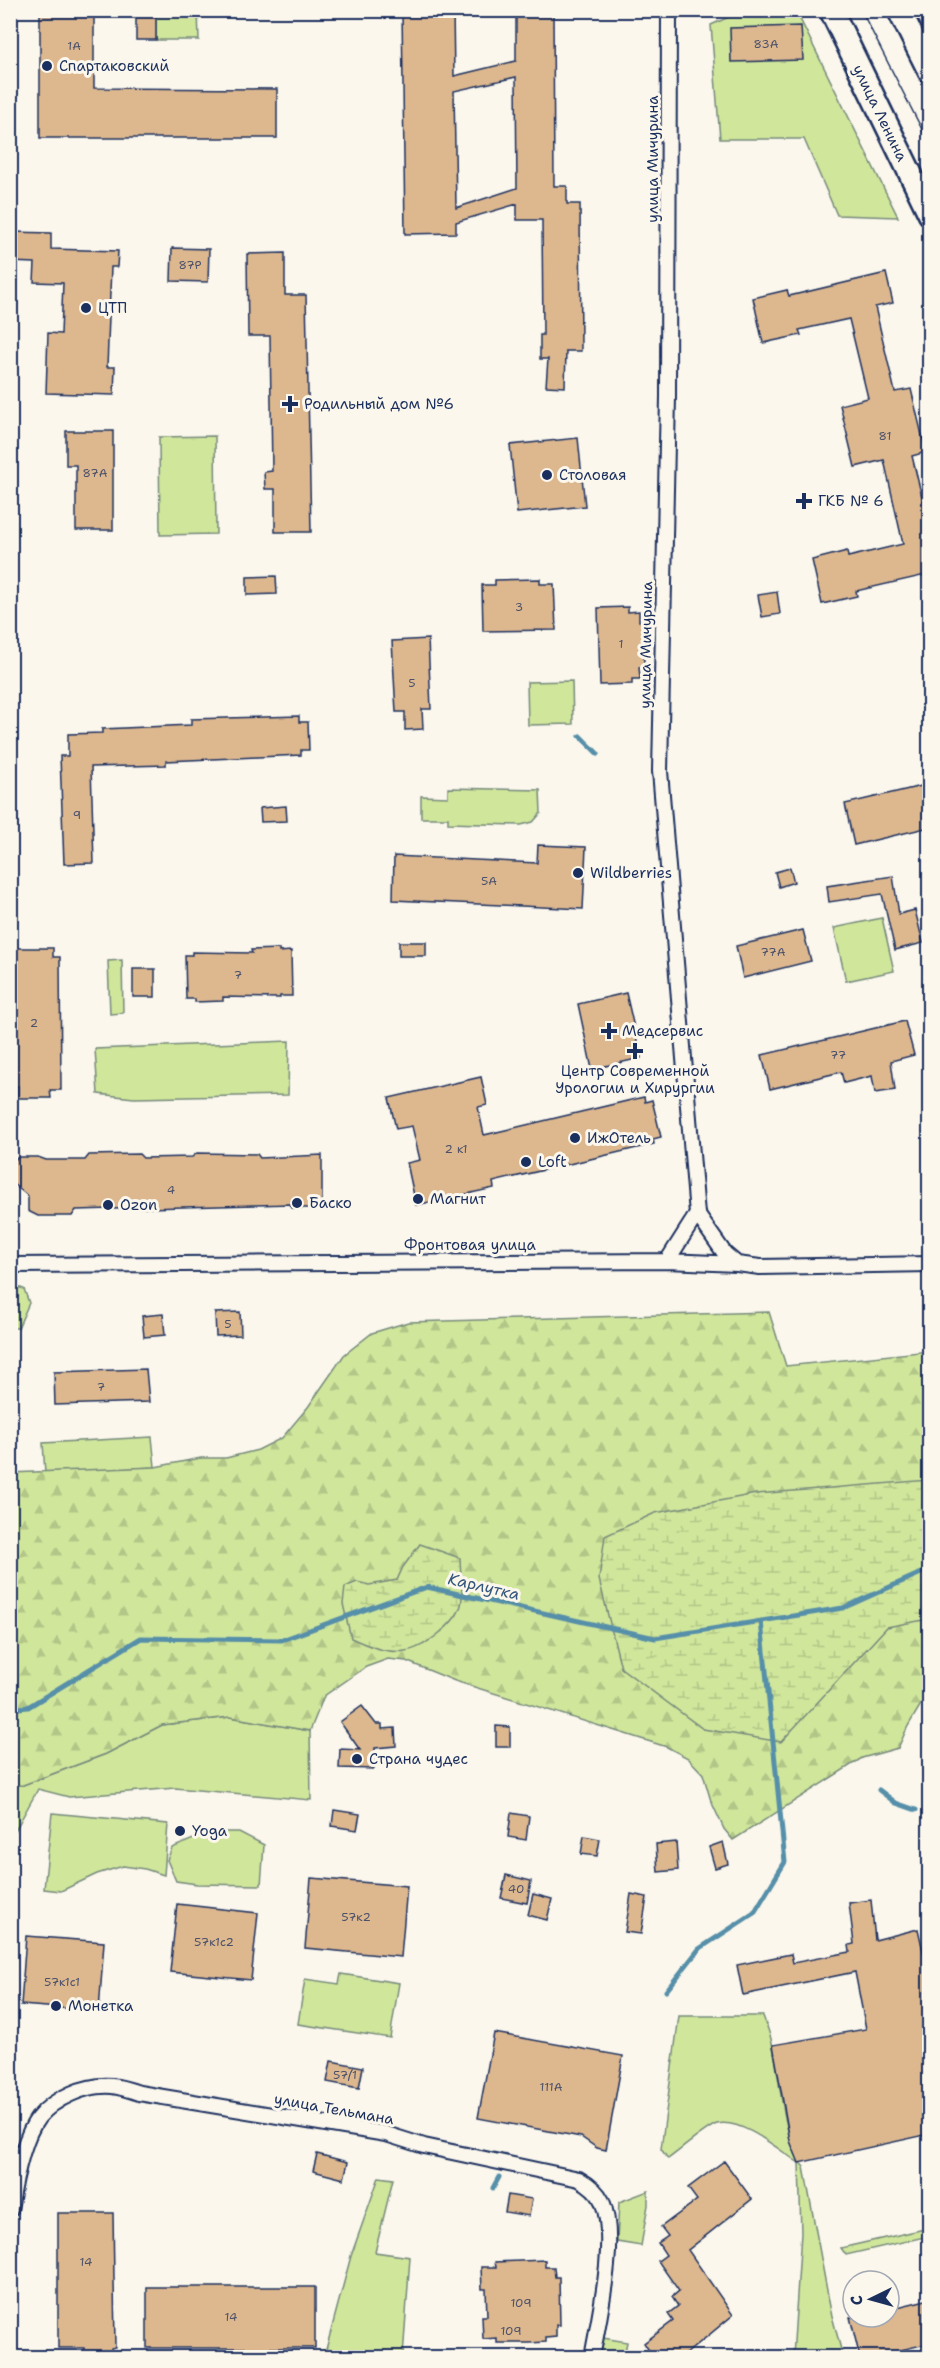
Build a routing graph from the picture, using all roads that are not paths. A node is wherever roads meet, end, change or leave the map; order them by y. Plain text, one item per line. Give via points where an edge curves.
1 (669, 10) edge
2 (831, 10) edge
3 (899, 10) edge
4 (930, 72) edge
5 (930, 214) edge
6 (697, 1214) junction
7 (667, 1261) junction
8 (737, 1264) junction
9 (930, 1264) edge
10 (10, 1265) edge
11 (10, 2210) edge
12 (592, 2358) edge

1 - 6 street, улица Мичурина via 668,386 660,771
2 - 5 main road, улица Ленина
3 - 4 main road
6 - 7 street
6 - 8 street via 725,1254
7 - 8 street, Фронтовая улица
7 - 10 street, Фронтовая улица
8 - 9 street, Фронтовая улица
11 - 12 street, улица Тельмана via 28,2137 38,2118 67,2096 84,2089 112,2086 386,2134 424,2146 579,2179 602,2201 607,2228 607,2255

